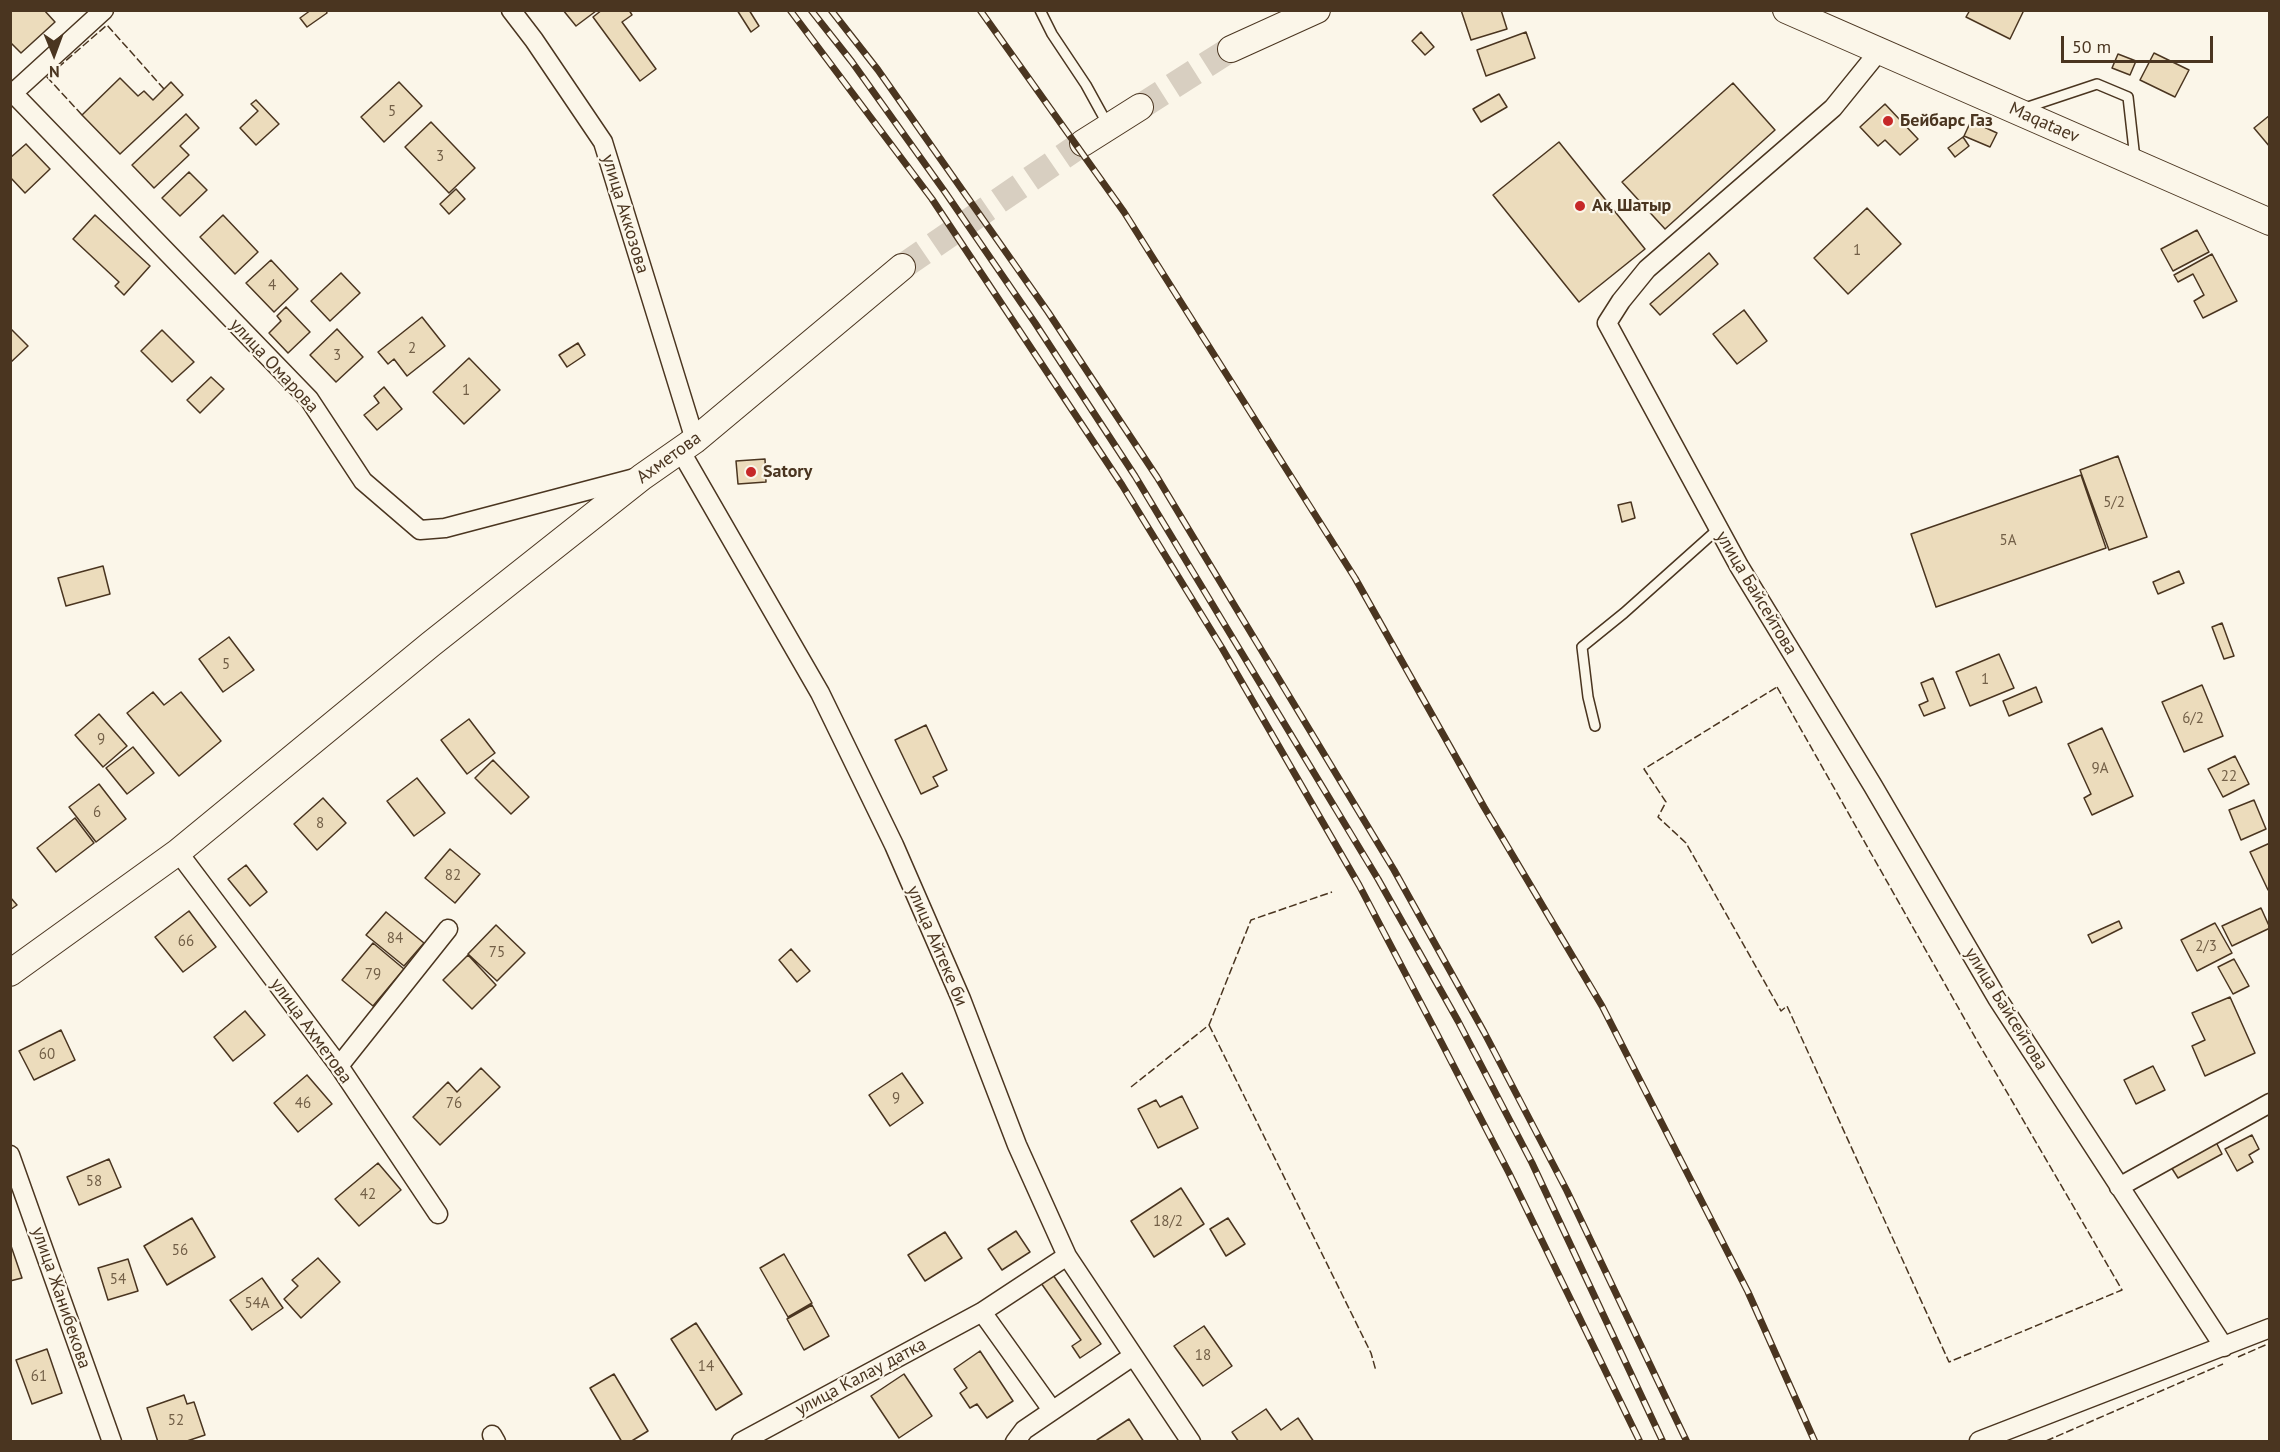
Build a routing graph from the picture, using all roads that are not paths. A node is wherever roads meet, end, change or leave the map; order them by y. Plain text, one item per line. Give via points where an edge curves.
1 (104, 10) edge
2 (511, 10) edge
3 (1040, 10) edge
4 (1317, 10) edge
5 (1785, 10) edge
6 (1231, 49) tunnel mouth
7 (1880, 50) junction
8 (12, 91) edge
9 (1140, 107) tunnel mouth
10 (2017, 111) junction
11 (1109, 127) junction
12 (1083, 143) tunnel mouth
13 (2135, 163) junction
14 (2270, 222) edge
15 (902, 267) tunnel mouth
16 (687, 445) junction
17 (642, 477) junction
18 (1718, 529) junction
19 (1595, 726) dead end
20 (178, 852) junction
21 (448, 929) dead end
22 (10, 973) edge
23 (339, 1066) junction
24 (2270, 1103) edge
25 (10, 1155) edge
26 (2119, 1187) junction
27 (438, 1214) dead end
28 (1067, 1256) junction
29 (982, 1312) junction
30 (2270, 1328) edge
31 (2224, 1347) junction
32 (1133, 1356) junction
33 (1052, 1410) junction
34 (1979, 1441) edge
35 (112, 1442) edge
36 (741, 1442) edge
37 (1015, 1442) edge
38 (1191, 1442) edge

1 - 8 street, улица Омарова
2 - 16 street, улица Аккозова via 603,142
3 - 11 lane
4 - 6 main road
5 - 7 main road, Maqataev
7 - 10 main road, Maqataev
7 - 18 street, улица Байсейтова via 1833,108 1647,269 1606,324
8 - 17 street, улица Омарова via 309,399 363,481 420,530 445,528
9 - 11 main road
10 - 13 main road, Maqataev
10 - 13 lane via 2097,84 2128,97
11 - 12 main road
13 - 14 main road, Maqataev
15 - 16 main road, Ахметова
16 - 17 main road, Ахметова
16 - 28 street, улица Айтеке би via 820,693 894,845 961,999 1017,1145
17 - 20 main road, Ахметова
18 - 19 lane via 1582,647
18 - 26 street, улица Байсейтова via 1997,998
20 - 22 main road
20 - 23 street, улица Ахметова
21 - 23 street
23 - 27 street, улица Ахметова
24 - 26 street
25 - 35 street, улица Жанибекова
26 - 31 street, улица Байсейтова
28 - 29 street, улица Калау датка
28 - 32 street, улица Айтеке би
29 - 33 street
29 - 36 street, улица Калау датка
30 - 31 street
31 - 34 street
32 - 33 street
32 - 38 street, улица Айтеке би
33 - 37 street via 1024,1430

